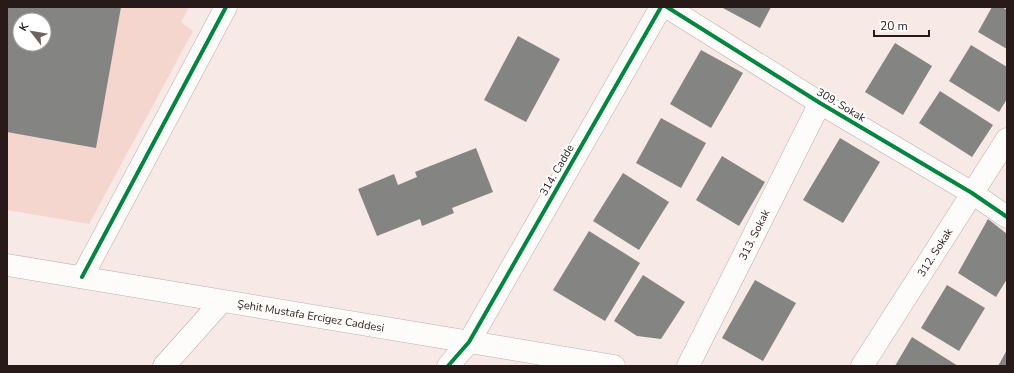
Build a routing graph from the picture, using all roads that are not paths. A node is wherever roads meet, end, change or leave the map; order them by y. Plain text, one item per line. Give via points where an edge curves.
1 (226, 7) edge
2 (661, 7) edge
3 (667, 7) edge
4 (820, 102) junction
5 (1007, 138) edge
6 (972, 193) junction
7 (1007, 217) edge
8 (7, 265) edge
9 (82, 277) junction
10 (222, 301) junction
11 (469, 342) junction
12 (164, 366) edge
13 (448, 366) edge
14 (614, 366) edge
15 (688, 366) edge
16 (862, 366) edge

1 - 9 street
2 - 11 street, 314. Cadde
3 - 4 street, 309. Sokak
4 - 6 street, 309. Sokak
4 - 15 street, 313. Sokak
5 - 6 street, 312. Sokak
6 - 7 street, 309. Sokak
6 - 16 street, 312. Sokak
8 - 9 street, Şehit Mustafa Ercigez Caddesi
9 - 10 street, Şehit Mustafa Ercigez Caddesi
10 - 11 street, Şehit Mustafa Ercigez Caddesi
10 - 12 street
11 - 13 street, 314. Cadde
11 - 14 street, Şehit Mustafa Ercigez Caddesi

